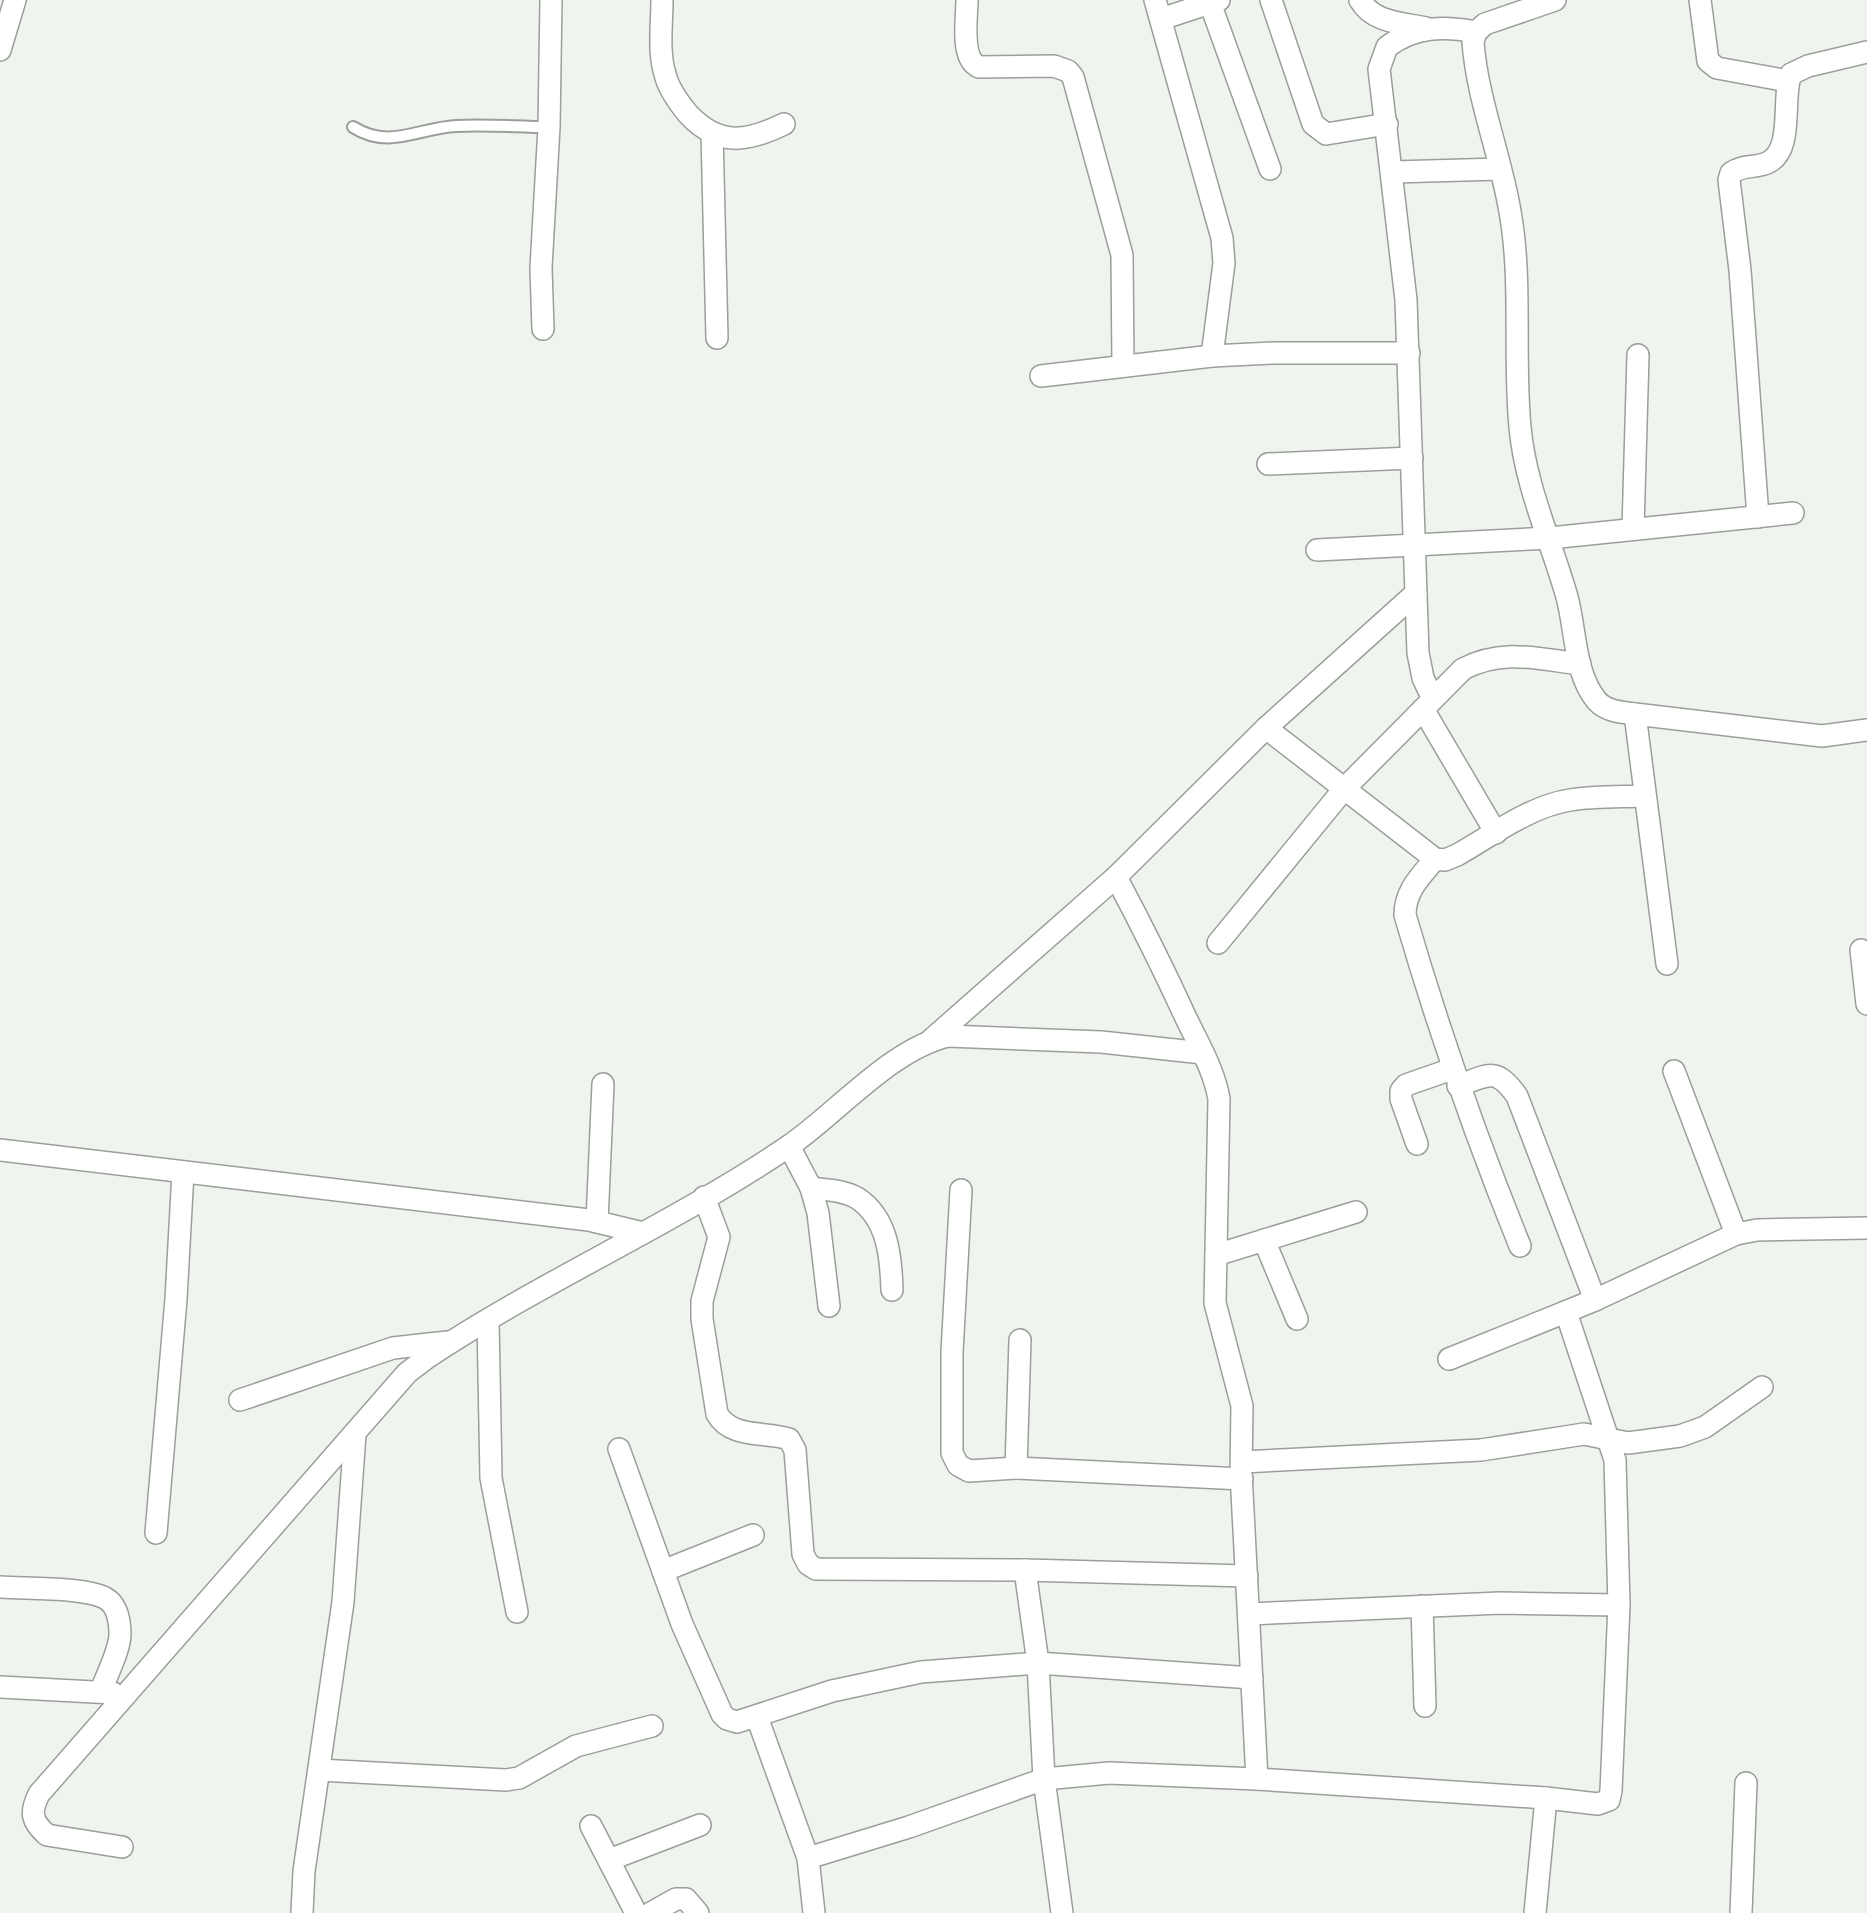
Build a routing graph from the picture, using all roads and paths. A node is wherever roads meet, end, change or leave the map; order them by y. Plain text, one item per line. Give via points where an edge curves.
1 (15, 0) edge
2 (551, 0) edge
3 (662, 0) edge
4 (967, 0) edge
5 (1271, 0) edge
6 (1360, 0) edge
7 (1555, 0) edge
8 (1700, 0) edge
9 (1214, 2) edge
10 (1530, 4) edge
11 (1158, 9) edge
12 (1429, 29) junction
13 (1476, 32) junction
14 (0, 50) edge
15 (1867, 52) edge
16 (1788, 81) junction
17 (784, 124) dead end
18 (1386, 124) junction
19 (353, 127) dead end
20 (549, 127) junction
21 (712, 133) junction
22 (1270, 169) dead end
23 (1500, 169) junction
24 (1393, 172) junction
25 (543, 329) dead end
26 (717, 338) dead end
27 (1409, 353) junction
28 (1638, 355) dead end
29 (1212, 356) junction
30 (1124, 366) junction
31 (1041, 376) dead end
32 (1412, 458) junction
33 (1268, 464) dead end
34 (1793, 513) dead end
35 (1758, 517) junction
36 (1634, 529) junction
37 (1550, 538) junction
38 (1414, 546) junction
39 (1317, 550) dead end
40 (1416, 593) junction
41 (1580, 664) junction
42 (1428, 704) junction
43 (1635, 714) junction
44 (1266, 728) junction
45 (1867, 730) edge
46 (1344, 789) junction
47 (1645, 795) junction
48 (1496, 833) junction
49 (1435, 859) junction
50 (1116, 877) junction
51 (1218, 942) dead end
52 (1861, 950) dead end
53 (1666, 964) dead end
54 (1867, 1004) edge
55 (931, 1040) junction
56 (1203, 1053) junction
57 (1674, 1071) dead end
58 (1455, 1077) junction
59 (603, 1084) dead end
60 (1417, 1144) dead end
61 (789, 1146) junction
62 (0, 1150) edge
63 (183, 1172) junction
64 (811, 1188) junction
65 (961, 1190) dead end
66 (704, 1197) junction
67 (1356, 1212) dead end
68 (597, 1222) junction
69 (1867, 1228) edge
70 (643, 1233) junction
71 (1736, 1233) junction
72 (1264, 1240) junction
73 (1520, 1246) dead end
74 (1216, 1255) junction
75 (892, 1290) dead end
76 (1595, 1300) junction
77 (829, 1306) dead end
78 (1566, 1312) junction
79 (1297, 1319) dead end
80 (489, 1321) junction
81 (1020, 1340) dead end
82 (451, 1342) junction
83 (1449, 1359) dead end
84 (1762, 1388) dead end
85 (240, 1400) dead end
86 (355, 1434) junction
87 (1606, 1437) junction
88 (619, 1449) dead end
89 (1016, 1468) junction
90 (1242, 1470) junction
91 (156, 1533) dead end
92 (753, 1535) dead end
93 (663, 1570) junction
94 (1025, 1570) junction
95 (1247, 1576) junction
96 (0, 1587) edge
97 (1619, 1605) junction
98 (1422, 1606) junction
99 (517, 1612) dead end
100 (1249, 1614) junction
101 (1038, 1664) junction
102 (1252, 1678) junction
103 (0, 1688) edge
104 (101, 1691) junction
105 (126, 1695) junction
106 (1425, 1706) dead end
107 (757, 1717) junction
108 (652, 1726) dead end
109 (319, 1770) junction
110 (1044, 1779) junction
111 (1257, 1779) junction
112 (1746, 1783) dead end
113 (1546, 1798) junction
114 (700, 1825) dead end
115 (591, 1826) dead end
116 (122, 1847) dead end
117 (808, 1858) junction
118 (609, 1860) junction
119 (302, 1913) edge
120 (636, 1913) edge
121 (651, 1913) edge
122 (698, 1913) edge
123 (814, 1913) edge
124 (1062, 1913) edge
125 (1535, 1913) edge
126 (1741, 1913) edge

1 - 14 street
2 - 20 street
3 - 21 street via 664,73 682,107
4 - 30 street via 968,56 973,65 1062,67 1073,77 1122,255
5 - 18 street via 1313,124 1326,134
6 - 12 street via 1376,16
7 - 10 street
8 - 16 street via 1708,61 1716,68
9 - 11 street
9 - 22 street
10 - 13 street
11 - 29 street via 1222,238 1224,263
12 - 13 street
12 - 18 street via 1398,39 1381,57
13 - 23 street via 1474,57
15 - 16 street via 1796,70
16 - 35 street via 1784,142 1778,154 1768,163 1738,168 1729,180 1740,270
17 - 21 street via 748,138 729,139
18 - 24 street
19 - 20 lane via 374,138 396,138 454,126
20 - 25 street via 541,268
21 - 26 street
23 - 24 street
23 - 37 street via 1515,255 1517,395 1524,461
24 - 27 street
27 - 29 street
27 - 32 street
28 - 36 street
29 - 30 street
30 - 31 street
32 - 33 street
32 - 38 street
34 - 35 street
35 - 36 street
36 - 37 street
37 - 38 street
37 - 41 street
38 - 39 street
38 - 40 street
40 - 42 street via 1419,665
40 - 44 street
41 - 42 street via 1507,655 1487,657 1463,669
41 - 43 street via 1598,702 1611,710
42 - 46 street
42 - 48 street
43 - 45 street via 1822,736
43 - 47 street
44 - 46 street
44 - 50 street
46 - 49 street
46 - 51 street
47 - 48 street via 1570,800
47 - 53 street
48 - 49 street via 1457,855
49 - 58 street via 1410,890 1405,915
50 - 55 street
50 - 56 street
52 - 54 street
55 - 56 street via 948,1036 1077,1041
55 - 61 street via 895,1062
56 - 74 street via 1219,1099
57 - 71 street
58 - 60 street via 1406,1085 1401,1091
58 - 73 street
58 - 76 street via 1497,1075 1517,1095
59 - 68 street
61 - 64 street
61 - 66 street
62 - 63 street
63 - 68 street
63 - 91 street
64 - 75 street via 858,1198 871,1212 891,1255
64 - 77 street via 818,1213
65 - 89 street via 952,1352 952,1453 958,1465 969,1471
66 - 70 street
66 - 94 street via 719,1237 702,1301 717,1414 723,1424 734,1430 789,1439 795,1450 803,1554 808,1564 816,1569
67 - 72 street
68 - 70 street
69 - 71 street
70 - 80 street
71 - 76 street
72 - 74 street
72 - 79 street
74 - 90 street via 1215,1303 1242,1406
76 - 78 street
78 - 83 street
78 - 87 street
80 - 82 street
80 - 99 street via 491,1478
81 - 89 street
82 - 85 street via 393,1348
82 - 86 street via 407,1373
84 - 87 street via 1694,1432 1628,1443
86 - 105 street
86 - 109 street via 343,1602
87 - 90 street via 1584,1434 1481,1450
87 - 97 street via 1618,1481
88 - 93 street
89 - 90 street
90 - 95 street
92 - 93 street
93 - 107 street via 722,1714 737,1722
94 - 95 street
94 - 101 street
95 - 100 street
96 - 104 street via 77,1592 105,1598 113,1606 120,1637
97 - 98 street
97 - 113 street via 1609,1800 1598,1804
98 - 100 street
98 - 106 street
100 - 102 street
101 - 102 street
101 - 107 street via 921,1672 832,1691
101 - 110 street
102 - 111 street
103 - 104 street
104 - 105 street
105 - 116 street via 39,1794 32,1808 33,1818 47,1835
107 - 117 street
108 - 109 street via 583,1744 519,1778 506,1780
109 - 119 street
110 - 111 street via 1140,1773
110 - 117 street
110 - 124 street
111 - 113 street
112 - 126 street
113 - 125 street
114 - 118 street
115 - 118 street
117 - 123 street
118 - 120 street
121 - 122 street via 676,1899 686,1899

